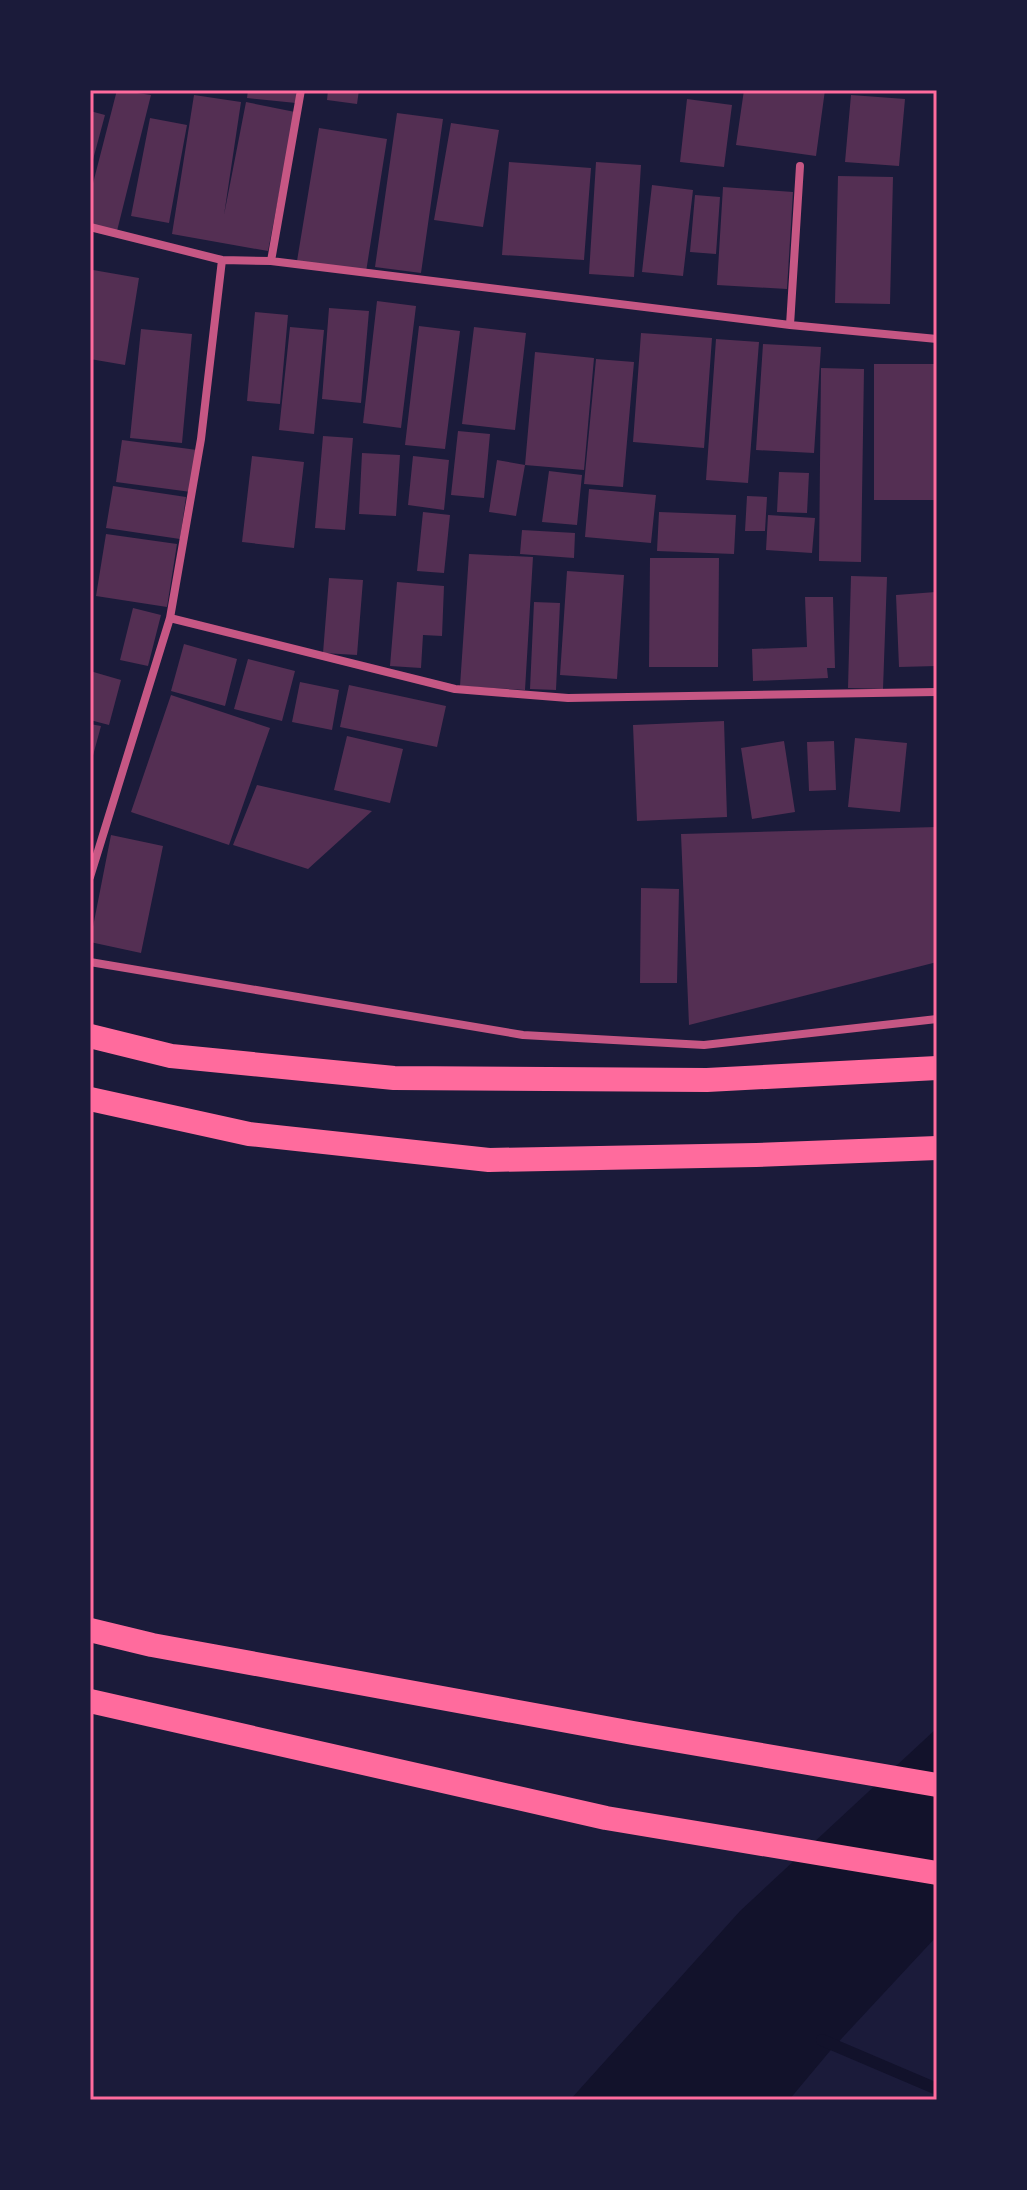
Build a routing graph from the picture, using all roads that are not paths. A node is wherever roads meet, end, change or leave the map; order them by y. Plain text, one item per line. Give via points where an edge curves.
1 (301, 90) edge
2 (800, 166) dead end
3 (90, 227) edge
4 (222, 260) junction
5 (271, 261) junction
6 (790, 325) junction
7 (937, 339) edge
8 (170, 618) junction
9 (937, 692) edge
10 (90, 877) edge
11 (90, 962) edge
12 (937, 1019) edge
13 (90, 1036) edge
14 (937, 1068) edge
15 (90, 1099) edge
16 (937, 1148) edge
17 (90, 1630) edge
18 (90, 1701) edge
19 (937, 1785) edge
20 (937, 1873) edge

1 - 5 street
2 - 6 street
3 - 4 street
4 - 5 street
4 - 8 street via 201,439
5 - 6 street
6 - 7 street
8 - 9 street via 455,689 568,698
8 - 10 street
11 - 12 street via 523,1035 704,1045
13 - 14 highway via 171,1056 394,1078 707,1080
15 - 16 highway via 249,1134 489,1160
17 - 19 highway
18 - 20 highway via 606,1818

